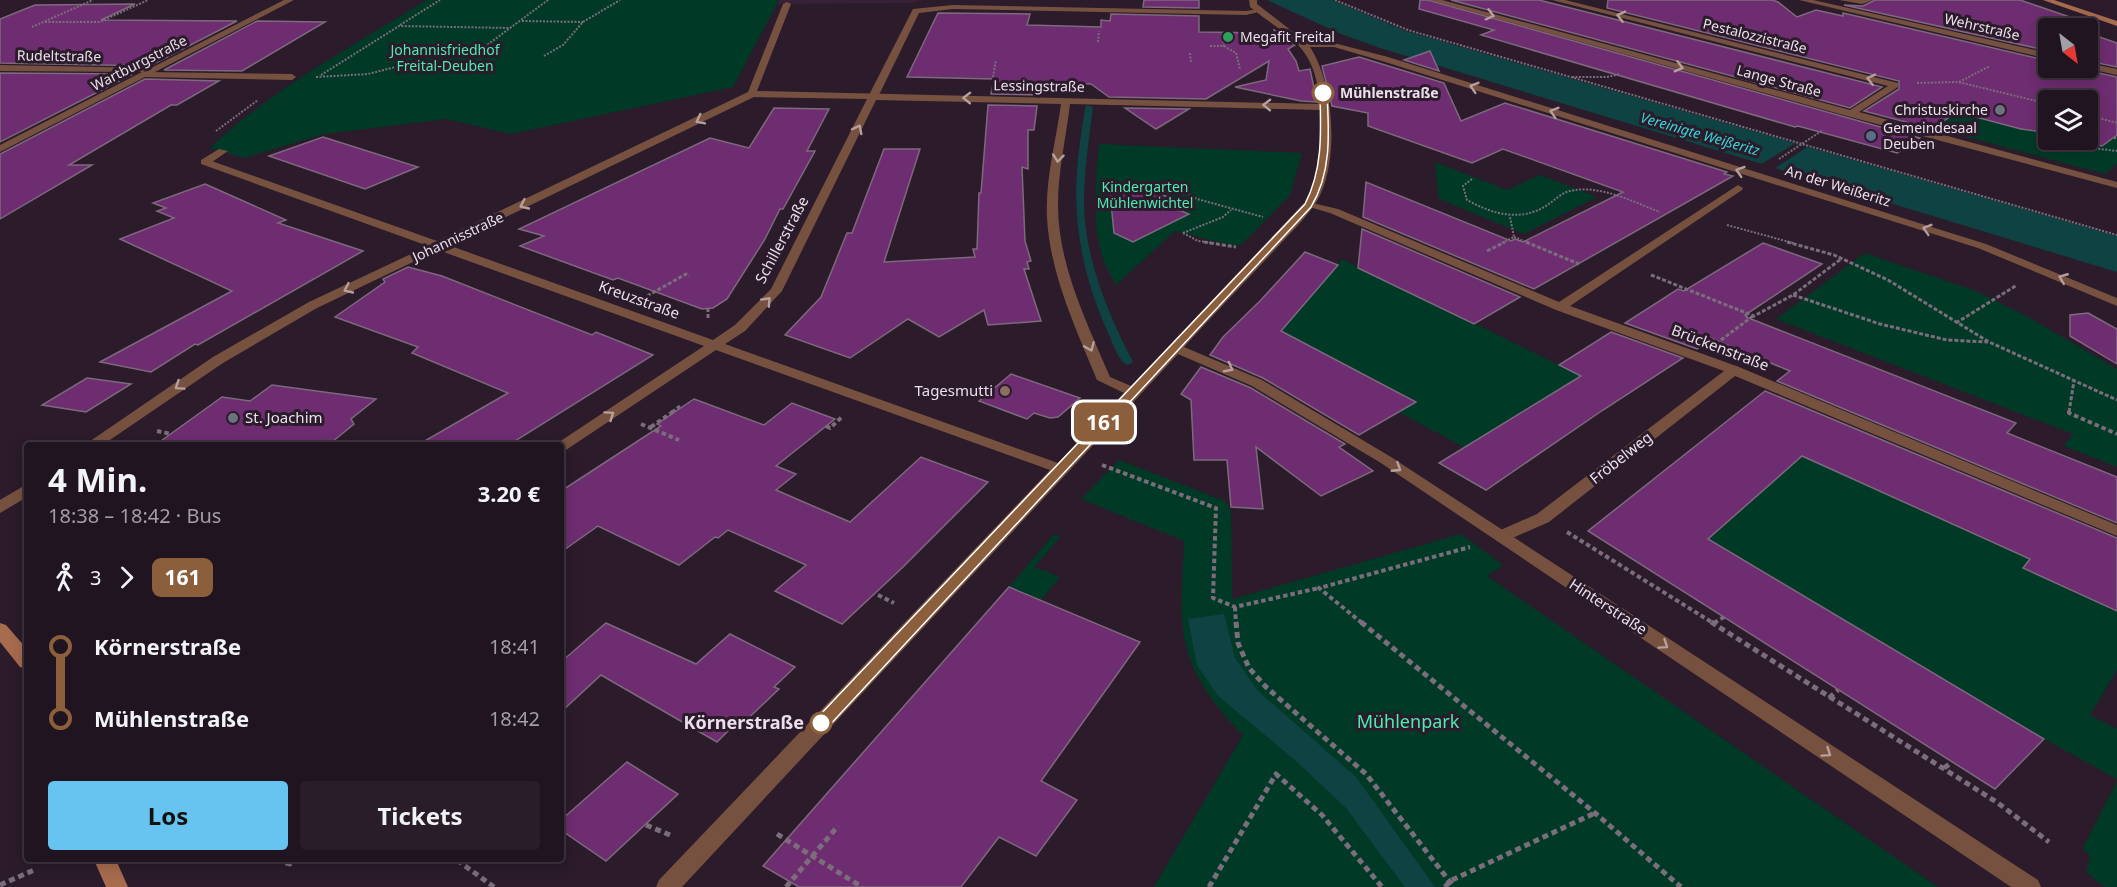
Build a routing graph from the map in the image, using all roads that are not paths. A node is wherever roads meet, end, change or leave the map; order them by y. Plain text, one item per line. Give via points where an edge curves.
1 (290, 0) edge
2 (1253, 0) edge
3 (1434, 0) edge
4 (1556, 0) edge
5 (1803, 0) edge
6 (1843, 0) edge
7 (1869, 0) edge
8 (2048, 0) edge
9 (788, 4) dead end
10 (1259, 11) junction
11 (2117, 24) edge
12 (1304, 44) junction
13 (2038, 53) edge
14 (2098, 68) edge
15 (0, 69) edge
16 (150, 72) junction
17 (2117, 72) edge
18 (292, 77) dead end
19 (752, 94) junction
20 (874, 95) junction
21 (1066, 100) junction
22 (1325, 107) junction
23 (1850, 114) junction
24 (0, 149) edge
25 (223, 152) dead end
26 (2117, 185) edge
27 (1738, 188) dead end
28 (1308, 205) junction
29 (440, 245) junction
30 (2117, 302) edge
31 (1560, 307) junction
32 (714, 346) junction
33 (1175, 348) junction
34 (1734, 370) junction
35 (1133, 392) junction
36 (96, 442) edge
37 (564, 445) edge
38 (1061, 469) junction
39 (24, 491) edge
40 (0, 508) edge
41 (2117, 531) edge
42 (1502, 536) junction
43 (0, 630) edge
44 (24, 658) edge
45 (106, 862) edge
46 (117, 887) edge
47 (667, 887) edge
48 (2030, 887) edge

1 - 16 street, Wartburgstraße
2 - 10 street
3 -> 23 street, Lange Straße
23 -> 4 street, Pestalozzistraße via 1895,85
5 - 13 street, Wehrstraße
6 - 7 street
8 - 11 main road
9 - 19 street
10 - 12 street
10 - 20 street, Schillerstraße via 953,7 916,11
12 - 22 street via 1316,63
30 -> 12 street, An der Weißeritz via 1982,246 1385,59 1334,45
14 - 17 street
15 - 16 street, Rudeltstraße
16 - 18 street, Rudeltstraße
16 - 24 street, Wartburgstraße
19 - 20 street, Lessingstraße
19 -> 29 street, Johannisstraße
21 -> 20 street, Lessingstraße
32 -> 20 street, Schillerstraße via 747,322 776,291
22 -> 21 street, Lessingstraße
21 -> 35 street via 1053,220 1064,270 1104,380
22 - 28 street via 1319,185
23 - 26 street, Lange Straße
25 - 29 street, Kreuzstraße via 205,162
27 - 31 street
28 - 31 street, Brückenstraße via 1334,211
28 - 33 street
29 - 32 street, Kreuzstraße
29 -> 36 street, Johannisstraße via 313,305 218,360
31 - 34 street, Brückenstraße
37 -> 32 street, Schillerstraße
32 - 38 street, Kreuzstraße
33 - 35 street
33 -> 42 street, Hinterstraße via 1213,360 1298,405
34 - 41 street, Brückenstraße
34 - 42 street, Fröbelweg via 1543,518
35 - 38 street
38 - 47 street
39 - 40 street
42 -> 48 street, Hinterstraße
43 - 44 main road
45 - 46 main road

